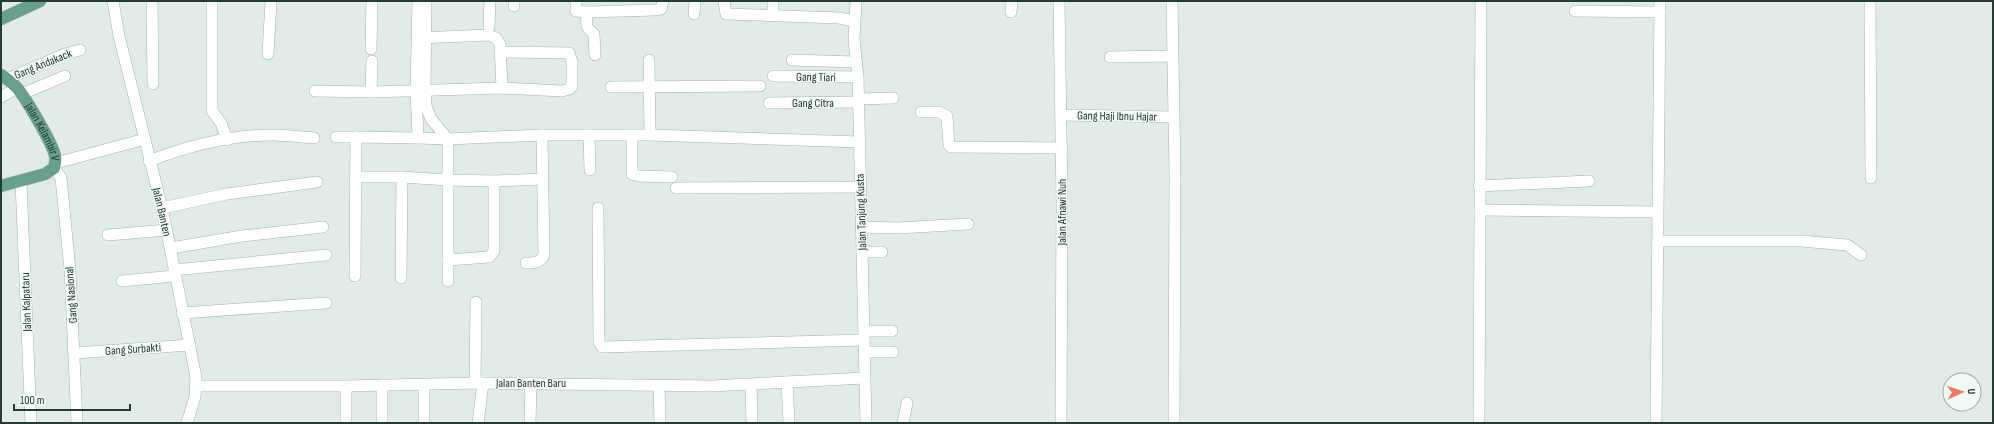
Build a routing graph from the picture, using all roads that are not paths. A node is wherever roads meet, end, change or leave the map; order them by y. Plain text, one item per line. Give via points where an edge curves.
1 (112, 1) edge
2 (152, 1) edge
3 (212, 1) edge
4 (270, 1) edge
5 (372, 1) edge
6 (418, 1) edge
7 (426, 1) edge
8 (490, 1) edge
9 (576, 1) edge
10 (663, 1) edge
11 (695, 1) edge
12 (724, 1) edge
13 (773, 1) edge
14 (856, 1) edge
15 (1059, 1) edge
16 (1172, 1) edge
17 (1481, 1) edge
18 (1870, 1) edge
19 (37, 2) edge
20 (619, 6) edge
21 (1660, 6) edge
22 (1575, 10) dead end
23 (587, 12) junction
24 (694, 14) dead end
25 (773, 15) junction
26 (1, 19) edge
27 (854, 21) junction
28 (489, 27) dead end
29 (421, 38) junction
30 (371, 48) dead end
31 (80, 50) dead end
32 (500, 52) junction
33 (268, 54) dead end
34 (595, 55) dead end
35 (1172, 56) junction
36 (1110, 57) dead end
37 (649, 60) dead end
38 (792, 60) dead end
39 (372, 62) dead end
40 (855, 62) junction
41 (65, 76) dead end
42 (773, 76) dead end
43 (4, 77) edge
44 (858, 77) junction
45 (153, 84) dead end
46 (648, 86) junction
47 (760, 86) dead end
48 (611, 87) dead end
49 (502, 88) junction
50 (19, 91) junction
51 (315, 91) dead end
52 (420, 91) junction
53 (371, 92) junction
54 (1, 97) edge
55 (893, 98) dead end
56 (858, 101) junction
57 (769, 103) dead end
58 (921, 112) dead end
59 (1062, 115) junction
60 (1173, 117) junction
61 (431, 119) junction
62 (417, 124) junction
63 (542, 135) junction
64 (589, 135) junction
65 (650, 135) junction
66 (632, 136) junction
67 (336, 137) dead end
68 (356, 137) junction
69 (314, 138) dead end
70 (418, 138) junction
71 (145, 139) junction
72 (448, 139) junction
73 (227, 140) junction
74 (858, 142) junction
75 (1062, 148) junction
76 (149, 161) junction
77 (55, 166) junction
78 (590, 170) dead end
79 (355, 177) junction
80 (402, 177) junction
81 (672, 177) dead end
82 (1871, 178) dead end
83 (543, 179) junction
84 (448, 180) junction
85 (494, 181) junction
86 (1589, 181) dead end
87 (21, 182) junction
88 (317, 182) dead end
89 (1, 186) edge
90 (1479, 186) junction
91 (860, 187) junction
92 (676, 188) dead end
93 (162, 208) junction
94 (598, 208) dead end
95 (1480, 210) junction
96 (1657, 212) junction
97 (968, 224) dead end
98 (323, 226) dead end
99 (861, 227) junction
100 (167, 230) junction
101 (108, 236) dead end
102 (1659, 241) junction
103 (171, 248) junction
104 (862, 252) junction
105 (882, 252) dead end
106 (326, 255) dead end
107 (1860, 255) dead end
108 (448, 260) junction
109 (526, 264) dead end
110 (174, 273) junction
111 (355, 276) dead end
112 (401, 278) dead end
113 (448, 281) dead end
114 (122, 282) dead end
115 (476, 302) dead end
116 (326, 303) dead end
117 (182, 313) junction
118 (892, 331) dead end
119 (864, 335) junction
120 (190, 345) junction
121 (865, 352) junction
122 (893, 352) dead end
123 (75, 353) junction
124 (864, 378) junction
125 (788, 382) junction
126 (479, 383) junction
127 (531, 383) junction
128 (382, 385) junction
129 (424, 385) junction
130 (660, 385) junction
131 (751, 385) junction
132 (196, 386) junction
133 (346, 386) junction
134 (907, 403) dead end
135 (31, 423) edge
136 (77, 423) edge
137 (187, 423) edge
138 (346, 423) edge
139 (382, 423) edge
140 (424, 423) edge
141 (478, 423) edge
142 (530, 423) edge
143 (660, 423) edge
144 (752, 423) edge
145 (789, 423) edge
146 (866, 423) edge
147 (903, 423) edge
148 (1061, 423) edge
149 (1174, 423) edge
150 (1479, 423) edge
151 (1656, 423) edge

1 - 71 street, Jalan Banten
2 - 45 street
3 - 73 street via 212,111 222,123
4 - 33 street
5 - 30 street
6 - 29 street
7 - 29 street
8 - 28 street
9 - 23 street via 576,11
10 - 20 street via 659,10
11 - 24 street
12 - 25 street via 726,14
13 - 25 street
14 - 27 street, Jalan Tanjung Kusta
15 - 59 street, Jalan Afnawi Nuh
16 - 35 street
17 - 90 street
18 - 82 street
19 - 26 main road
20 - 23 street
21 - 22 street
21 - 96 street
23 - 34 street via 587,27 594,34
25 - 27 street
27 - 40 street, Jalan Tanjung Kusta
29 - 32 street via 489,35 499,41
29 - 52 street
31 - 43 street, Gang Andakack
32 - 49 street
32 - 49 street via 566,52 571,56 573,69 572,86 562,91
35 - 36 street
35 - 60 street
37 - 46 street
38 - 40 street
39 - 53 street
40 - 44 street, Jalan Tanjung Kusta
41 - 50 street
42 - 44 street, Gang Tiari
43 - 50 main road, Jalan Kelambir V
44 - 56 street, Jalan Tanjung Kusta
46 - 47 street
46 - 48 street
46 - 65 street
49 - 52 street
50 - 54 street
50 - 77 main road, Jalan Kelambir V via 51,144
51 - 53 street
52 - 53 street
52 - 61 street
52 - 62 street
55 - 56 street, Gang Citra
56 - 57 street, Gang Citra
56 - 74 street, Jalan Tanjung Kusta
58 - 75 street via 939,112 947,116 951,147
59 - 60 street, Gang Haji Ibnu Hajar
59 - 75 street, Jalan Afnawi Nuh
60 - 149 street
61 - 62 street
61 - 72 street
62 - 70 street
63 - 64 street
63 - 72 street
63 - 83 street
64 - 66 street
64 - 78 street
65 - 66 street
65 - 74 street
66 - 81 street via 632,174
67 - 68 street
68 - 70 street
68 - 79 street
69 - 73 street via 272,135
70 - 72 street
71 - 76 street, Jalan Banten
71 - 77 street
72 - 84 street
73 - 76 street via 183,148
74 - 91 street, Jalan Tanjung Kusta
75 - 148 street, Jalan Afnawi Nuh
76 - 93 street, Jalan Banten
77 - 87 main road, Jalan Kelambir V via 45,174
77 - 123 street, Gang Nasional via 62,186
79 - 80 street
79 - 111 street
80 - 84 street
80 - 112 street
83 - 85 street
83 - 109 street via 544,256 538,262
84 - 85 street
84 - 108 street
85 - 108 street via 494,251 489,258
86 - 90 street
87 - 89 main road, Jalan Kelambir V
87 - 135 street, Jalan Kalpataru
88 - 93 street via 227,194
90 - 95 street
91 - 92 street
91 - 99 street, Jalan Tanjung Kusta
93 - 100 street, Jalan Banten
94 - 119 street via 599,342 602,347
95 - 96 street
95 - 150 street
96 - 102 street
97 - 99 street via 898,228
98 - 103 street
99 - 104 street, Jalan Tanjung Kusta
100 - 101 street
100 - 103 street, Jalan Banten
102 - 107 street via 1801,241 1847,245
102 - 151 street
103 - 110 street, Jalan Banten
104 - 105 street
104 - 119 street, Jalan Tanjung Kusta
106 - 110 street
108 - 113 street
110 - 114 street
110 - 117 street, Jalan Banten
115 - 126 street
116 - 117 street
117 - 120 street, Jalan Banten
118 - 119 street
119 - 121 street, Jalan Tanjung Kusta
120 - 123 street, Gang Surbakti
120 - 132 street, Jalan Banten
121 - 122 street
121 - 124 street, Jalan Tanjung Kusta
123 - 136 street, Gang Nasional
124 - 125 street, Jalan Banten Baru
124 - 146 street, Jalan Tanjung Kusta
125 - 131 street, Jalan Banten Baru
125 - 145 street
126 - 127 street, Jalan Banten Baru
126 - 129 street, Jalan Banten Baru
126 - 141 street
127 - 130 street, Jalan Banten Baru
127 - 142 street
128 - 129 street, Jalan Banten Baru
128 - 133 street, Jalan Banten Baru
128 - 139 street
129 - 140 street
130 - 131 street, Jalan Banten Baru
130 - 143 street
131 - 144 street
132 - 133 street, Jalan Banten Baru
132 - 137 street, Jalan Banten
133 - 138 street
134 - 147 street

